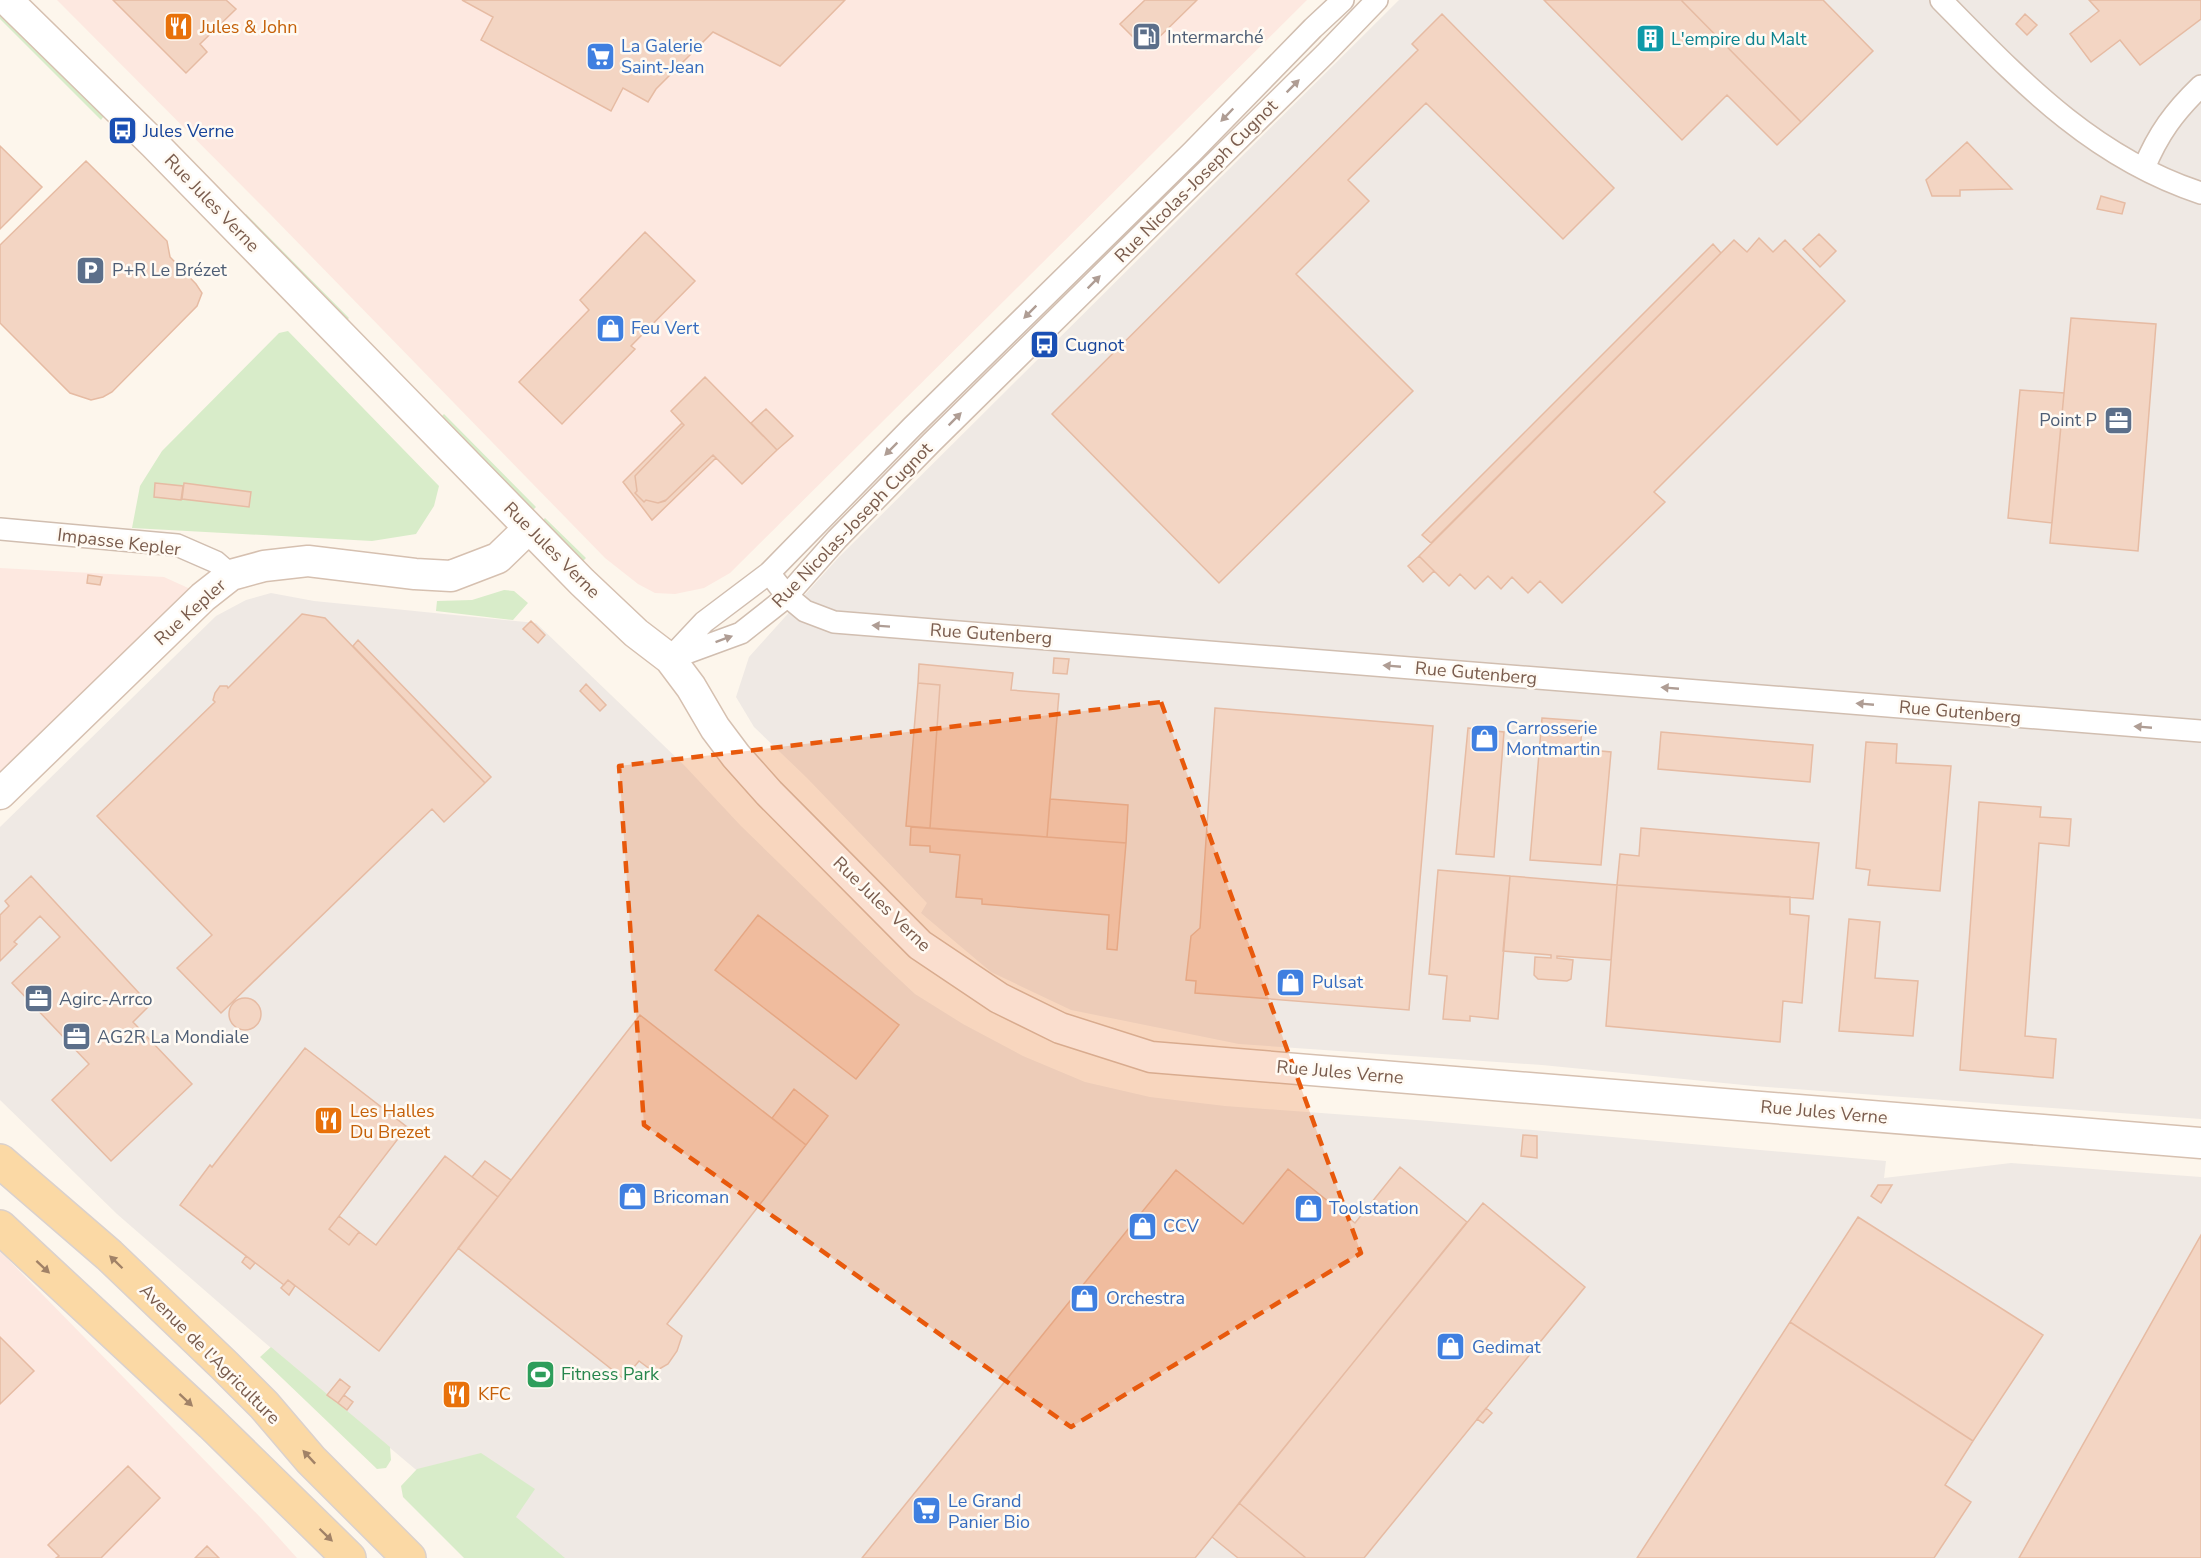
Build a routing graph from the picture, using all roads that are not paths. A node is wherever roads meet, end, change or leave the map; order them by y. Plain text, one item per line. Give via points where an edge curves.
1 (8, 0) edge
2 (1343, 0) edge
3 (1377, 0) edge
4 (1941, 0) edge
5 (2201, 86) edge
6 (2144, 168) junction
7 (2201, 193) edge
8 (529, 528) junction
9 (0, 529) edge
10 (769, 573) junction
11 (231, 575) junction
12 (787, 596) junction
13 (670, 659) junction
14 (2201, 731) edge
15 (0, 794) edge
16 (2201, 1143) edge
17 (0, 1161) edge
18 (0, 1227) edge
19 (350, 1558) edge
20 (410, 1558) edge

1 - 8 main road, Rue Jules Verne
2 -> 10 street, Rue Nicolas-Joseph Cugnot
12 -> 3 street, Rue Nicolas-Joseph Cugnot via 931,442
4 - 6 street via 2019,79 2060,114 2091,139
5 - 6 street via 2162,131
6 - 7 street
8 - 11 main road, Rue Kepler via 498,558 451,576 309,561 264,566
8 - 13 main road, Rue Jules Verne via 636,633
9 - 11 street, Impasse Kepler via 177,545 216,562
10 - 12 street, Rue Gutenberg
10 - 13 street, Rue Nicolas-Joseph Cugnot via 704,622
11 - 15 main road, Rue Kepler via 202,597
13 -> 12 street, Rue Nicolas-Joseph Cugnot via 741,633
14 -> 12 street, Rue Gutenberg via 843,623 805,611
13 - 16 main road, Rue Jules Verne via 736,756 920,945 999,998 1060,1028 1151,1057
20 -> 17 main road, Avenue de l'Agriculture via 311,1460 224,1365 109,1255
18 -> 19 main road

